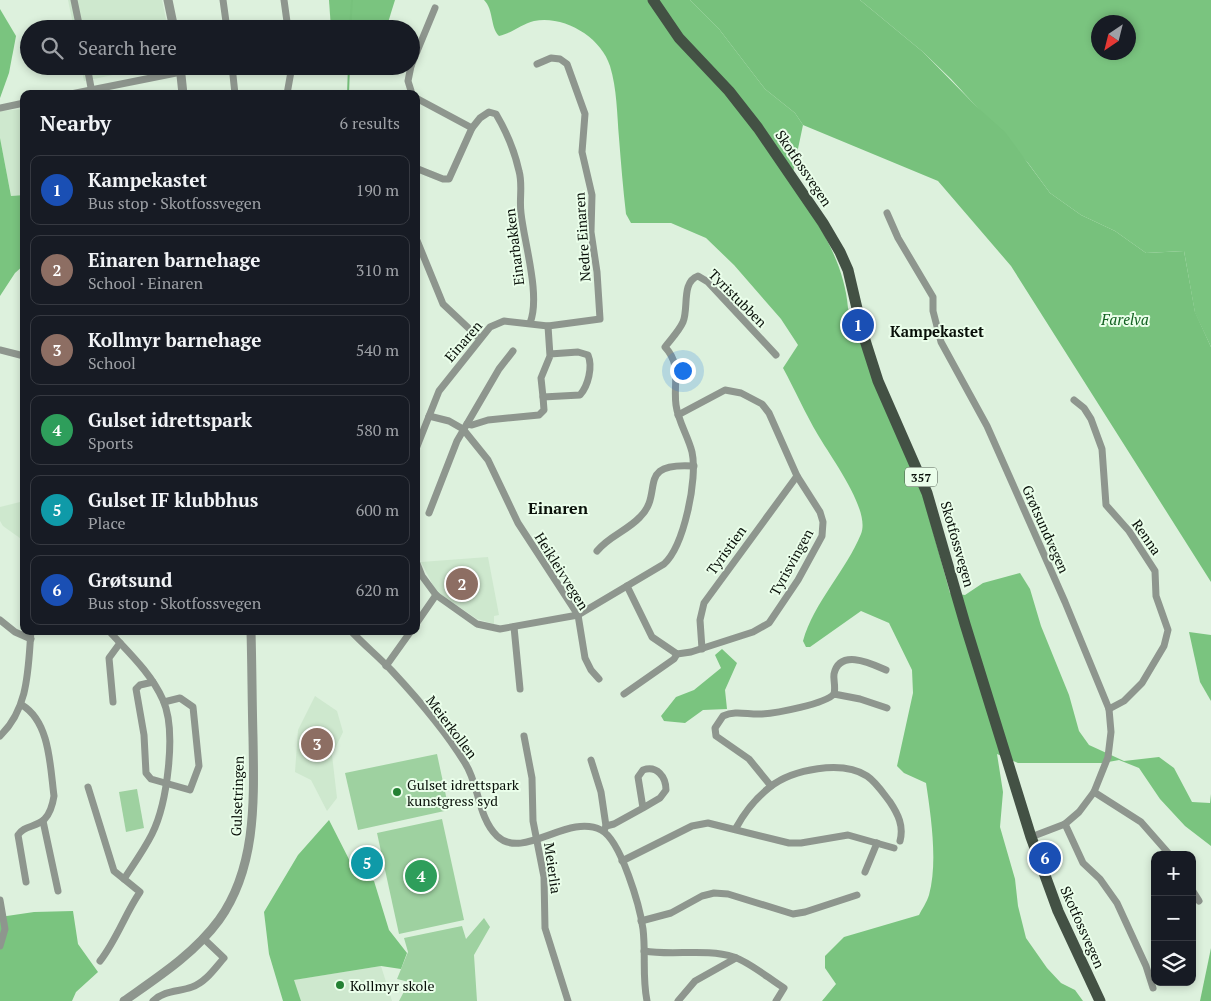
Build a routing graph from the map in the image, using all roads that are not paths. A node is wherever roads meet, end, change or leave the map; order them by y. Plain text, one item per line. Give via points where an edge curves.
1 (74, 0) edge
2 (168, 0) edge
3 (223, 0) edge
4 (284, 0) edge
5 (653, 0) edge
6 (435, 8) dead end
7 (78, 20) edge
8 (172, 20) edge
9 (226, 20) edge
10 (287, 20) edge
11 (420, 44) edge
12 (537, 64) dead end
13 (89, 75) edge
14 (158, 75) edge
15 (181, 75) edge
16 (233, 75) edge
17 (290, 75) edge
18 (409, 75) edge
19 (92, 90) edge
20 (100, 90) edge
21 (183, 90) edge
22 (235, 90) edge
23 (288, 90) edge
24 (411, 90) edge
25 (420, 101) edge
26 (423, 103) junction
27 (20, 104) edge
28 (420, 106) edge
29 (0, 108) edge
30 (472, 128) junction
31 (420, 169) edge
32 (887, 213) dead end
33 (420, 248) edge
34 (600, 319) joint
35 (530, 323) junction
36 (548, 326) junction
37 (480, 338) junction
38 (0, 350) edge
39 (513, 351) dead end
40 (550, 354) junction
41 (20, 355) edge
42 (776, 355) dead end
43 (543, 397) junction
44 (1074, 400) dead end
45 (678, 415) junction
46 (429, 416) junction
47 (465, 426) junction
48 (420, 439) edge
49 (694, 466) junction
50 (797, 476) junction
51 (429, 513) dead end
52 (597, 550) dead end
53 (420, 571) edge
54 (627, 586) junction
55 (436, 595) junction
56 (578, 616) junction
57 (420, 618) edge
58 (0, 620) edge
59 (514, 627) junction
60 (20, 633) edge
61 (31, 635) edge
62 (113, 635) edge
63 (251, 635) edge
64 (355, 635) edge
65 (408, 635) edge
66 (120, 643) junction
67 (702, 649) junction
68 (678, 654) junction
69 (386, 666) junction
70 (886, 670) dead end
71 (599, 679) dead end
72 (153, 682) junction
73 (520, 689) dead end
74 (624, 694) dead end
75 (834, 694) junction
76 (113, 702) dead end
77 (164, 702) junction
78 (22, 705) junction
79 (887, 708) dead end
80 (1109, 709) junction
81 (0, 736) edge
82 (524, 736) dead end
83 (591, 760) dead end
84 (166, 784) junction
85 (770, 786) junction
86 (88, 787) dead end
87 (1094, 792) junction
88 (642, 808) junction
89 (43, 821) junction
90 (1065, 824) junction
91 (605, 828) junction
92 (736, 828) junction
93 (1031, 837) junction
94 (537, 839) junction
95 (900, 841) dead end
96 (877, 843) junction
97 (894, 848) dead end
98 (1166, 851) edge
99 (622, 861) junction
100 (865, 872) dead end
101 (124, 880) junction
102 (26, 882) dead end
103 (58, 891) dead end
104 (858, 895) dead end
105 (1196, 896) edge
106 (0, 900) edge
107 (1199, 901) dead end
108 (642, 921) junction
109 (203, 938) junction
110 (0, 946) edge
111 (644, 951) junction
112 (736, 958) junction
113 (100, 961) dead end
114 (1153, 988) dead end
115 (124, 1001) edge
116 (152, 1001) edge
117 (568, 1001) edge
118 (647, 1001) edge
119 (678, 1001) edge
120 (776, 1001) edge
121 (1100, 1001) edge

1 - 7 street
2 - 8 street
3 - 9 street
4 - 10 street
5 - 93 main road, Skotfossvegen / 357 via 679,38 729,91 758,128 840,252 848,270 878,381 927,493
6 - 11 street
12 - 34 street, Nedre Einaren via 548,58 564,61 570,68 586,119 582,152 592,195 591,231
13 - 19 street
14 - 20 street
15 - 21 street
16 - 22 street
17 - 23 street
18 - 24 street
25 - 26 street
26 - 28 street
26 - 30 street
27 - 29 street
30 - 31 street, Einarbakken via 449,179
30 - 35 street, Einarbakken via 486,114 496,114 519,168 520,212 531,282 533,312
32 - 80 street, Grøtsundvegen via 933,297 941,342 990,434
33 - 37 street via 442,304
34 - 36 street, Einaren
35 - 36 street, Einaren
35 - 37 street, Einaren via 499,322
36 - 40 street
37 - 46 street, Einaren via 444,383
38 - 41 street
39 - 47 street
40 - 43 street via 541,378
40 - 43 street via 586,354 590,361 588,377 585,389 576,397
42 - 45 street, Tyristubben via 708,282 698,276 692,279 686,315 665,347 676,367
43 - 47 street via 544,410 539,415 488,420
44 - 80 street, Renna via 1091,420 1102,449 1106,504 1155,571 1156,596 1168,630 1164,646 1142,683 1124,701
45 - 49 street
45 - 50 street, Tyrisvingen via 725,390 741,393 769,413
46 - 47 street
46 - 48 street, Einaren
47 - 51 street
47 - 56 street, Heikleivvegen via 488,460 518,523
49 - 52 street via 675,466 660,471 641,517
49 - 54 street via 692,486 674,553 664,564
50 - 67 street, Tyristien via 704,603 700,620
50 - 67 street, Tyrisvingen via 822,517 823,530 817,546 769,623 753,632
53 - 55 street
54 - 56 street
54 - 68 street via 652,638
55 - 57 street
55 - 59 street via 477,624 491,628
56 - 59 street
56 - 71 street, Heikleivvegen via 585,658
58 - 60 street
59 - 73 street
61 - 78 street
62 - 66 street
63 - 109 street, Gulsetringen via 254,777 250,837 244,868 233,895
64 - 69 street, Meierkollen
65 - 69 street
66 - 72 street
66 - 76 street via 110,658
67 - 68 street, Tyrisvingen
68 - 74 street
69 - 94 street, Meierkollen via 433,720 466,765 496,835 511,843
70 - 75 street via 856,659 845,661 835,672
72 - 77 street
72 - 84 street via 140,684 136,689 144,734 146,772 150,780
75 - 79 street via 860,698
75 - 85 street via 821,701 770,713 731,713 716,724 716,736 749,759
77 - 84 street via 170,736
77 - 84 street via 180,698 193,707 199,766 190,790
78 - 81 street
78 - 89 street via 37,719 47,748 54,796 52,807
80 - 87 street, Grøtsundvegen via 1109,751
82 - 94 street, Meierlia via 532,778 532,811
83 - 91 street
84 - 101 street via 153,832
85 - 92 street via 753,803
85 - 95 street via 828,767 858,771 869,778 892,806 901,823
86 - 101 street via 114,870
87 - 90 street, Grøtsundvegen
87 - 98 street via 1141,822
88 - 88 street via 660,798 666,790 661,775 652,769 643,770 638,777
88 - 91 street
89 - 102 street via 18,835
89 - 103 street
90 - 93 street, Grøtsundvegen
90 - 114 street via 1083,862 1100,878 1117,903
91 - 94 street, Meierkollen via 575,827
91 - 99 street
92 - 96 street via 796,844 842,835
92 - 99 street via 711,823 692,826
93 - 121 main road, Skotfossvegen / 357 via 1058,911
94 - 117 street, Meierlia via 544,883 546,934
96 - 97 street
96 - 100 street
99 - 108 street
101 - 113 street via 140,892
104 - 108 street via 793,914 728,894 714,893 671,913
105 - 107 street
106 - 110 street via 5,929
108 - 111 street
109 - 115 street, Gulsetringen via 180,960
109 - 116 street via 224,958 212,973 193,987 168,992
111 - 112 street
111 - 118 street
112 - 119 street via 695,980
112 - 120 street via 784,988

